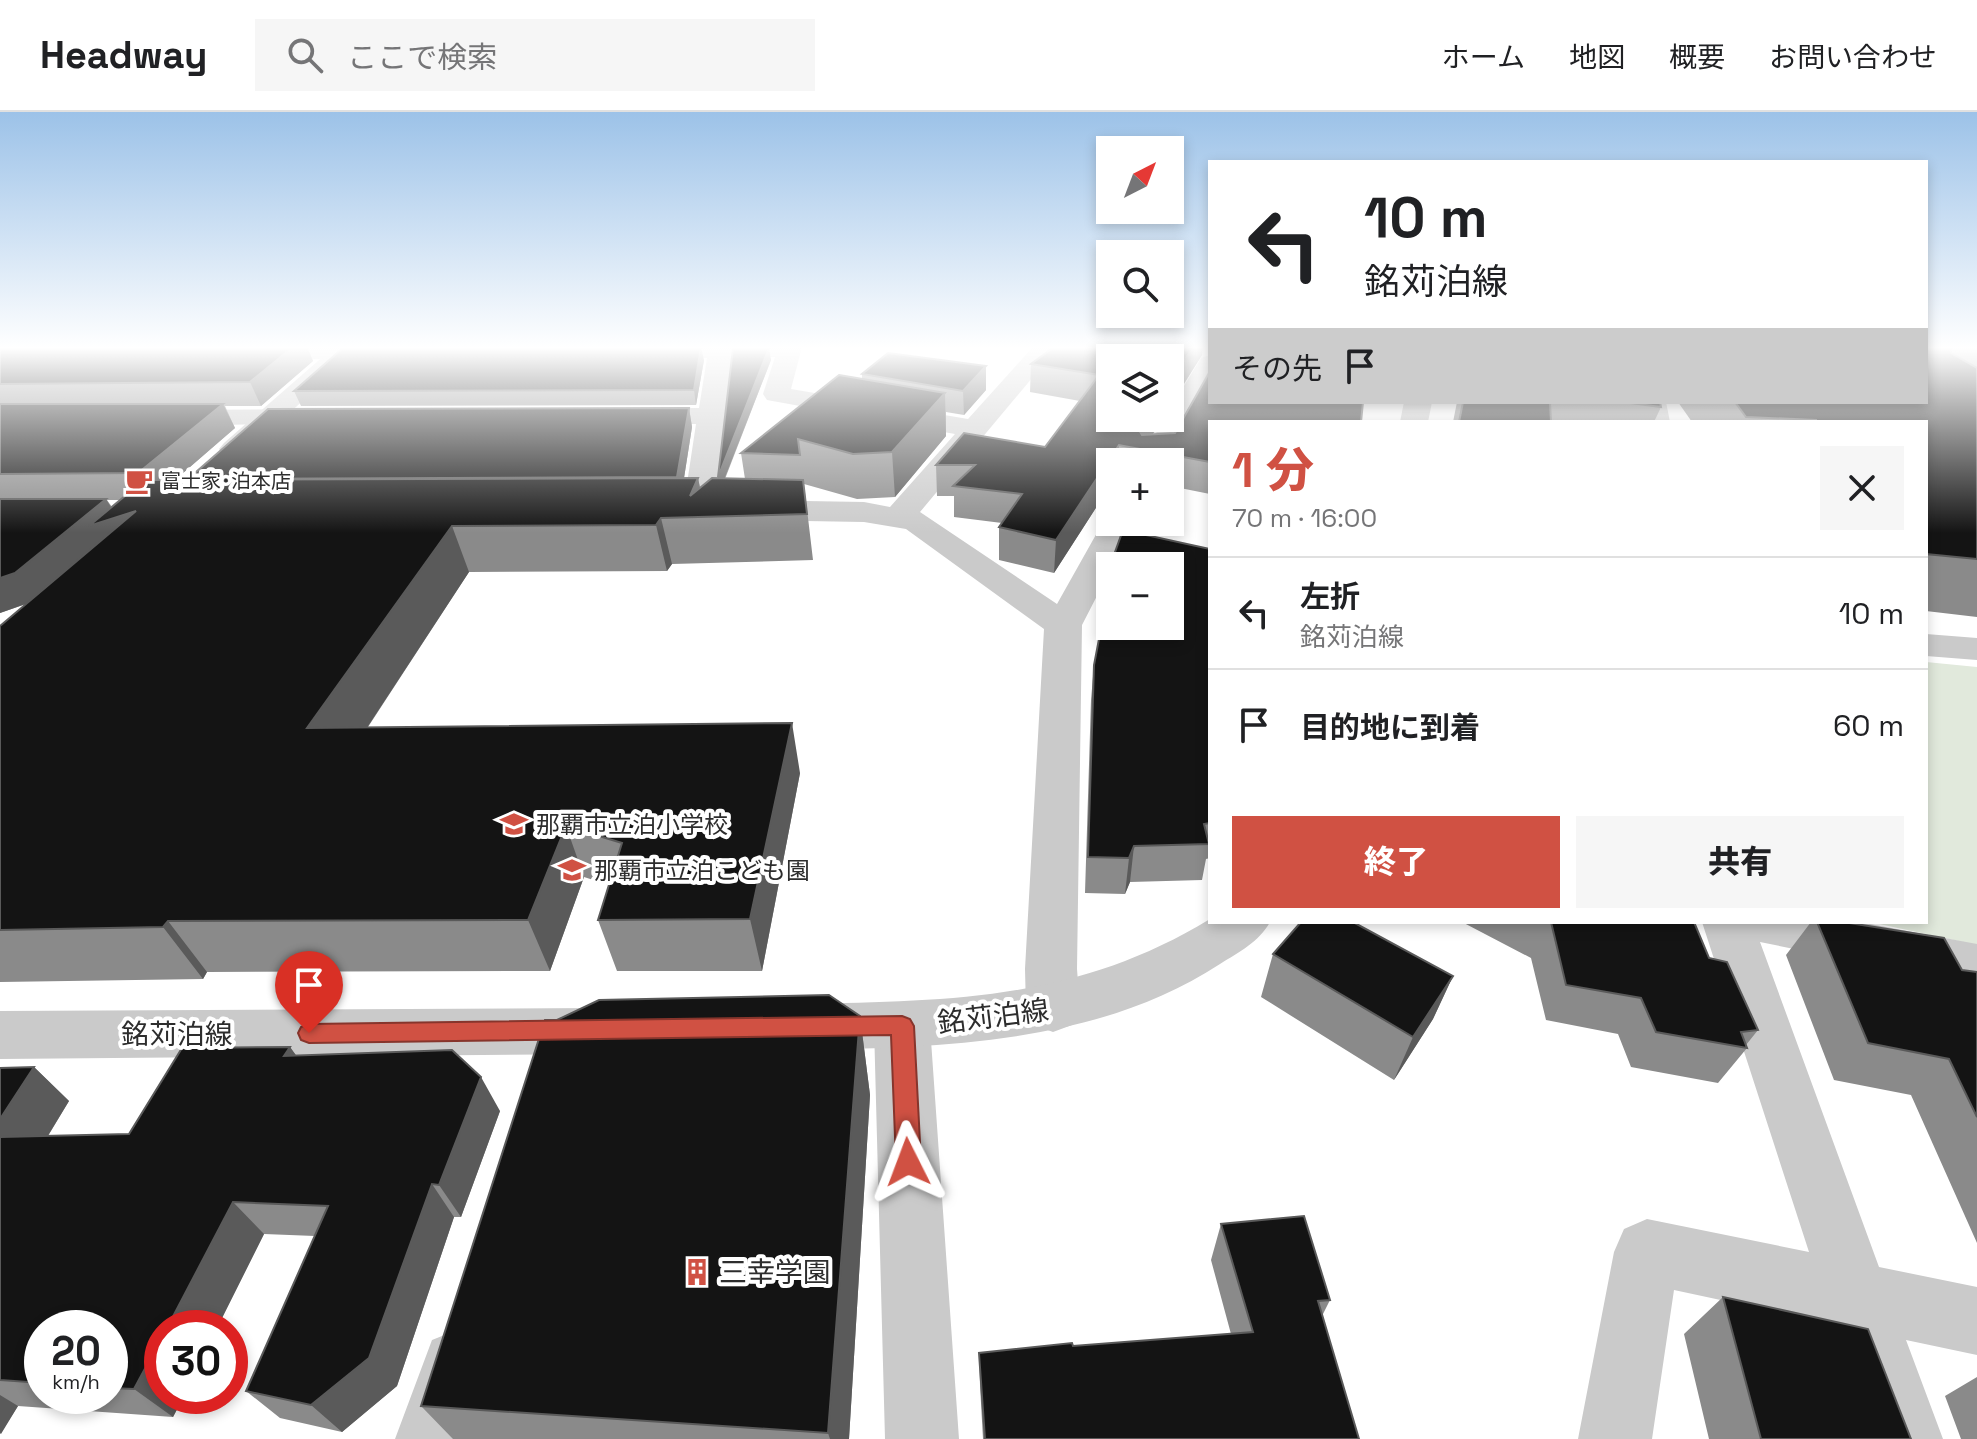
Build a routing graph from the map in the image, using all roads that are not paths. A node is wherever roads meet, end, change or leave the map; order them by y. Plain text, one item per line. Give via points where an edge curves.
1 (279, 409) edge
2 (713, 409) edge
3 (862, 409) edge
4 (994, 409) edge
5 (1184, 409) edge
6 (603, 416) edge
7 (712, 416) junction
8 (270, 417) junction
9 (338, 417) edge
10 (139, 418) edge
11 (977, 429) junction
12 (1162, 448) edge
13 (216, 465) edge
14 (900, 515) junction
15 (1111, 536) edge
16 (1063, 625) junction
17 (1928, 645) edge
18 (1977, 649) edge
19 (1242, 924) edge
20 (1728, 924) edge
21 (1765, 924) edge
22 (1977, 965) edge
23 (1053, 1009) junction
24 (902, 1026) junction
25 (759, 1028) edge
26 (647, 1030) edge
27 (0, 1035) edge
28 (1853, 1295) junction
29 (476, 1307) edge
30 (1977, 1321) edge
31 (432, 1439) edge
32 (922, 1439) edge
33 (1615, 1439) edge
34 (1906, 1439) edge

1 - 8 street
2 - 7 street
3 - 11 street
4 - 11 street
5 - 12 street
6 - 7 street
7 - 14 street via 683,510
8 - 9 street
8 - 10 street
8 - 13 street
11 - 14 street
14 - 16 street
15 - 16 street
16 - 23 street
17 - 18 street
19 - 23 street, 銘苅泊線 via 1180,964 1089,1001
20 - 28 street
21 - 22 street
23 - 24 street, 銘苅泊線
24 - 25 street, 銘苅泊線
24 - 32 street
26 - 27 street, 銘苅泊線 via 558,1060
28 - 30 street
28 - 33 street via 1647,1252
28 - 34 street
29 - 31 street

